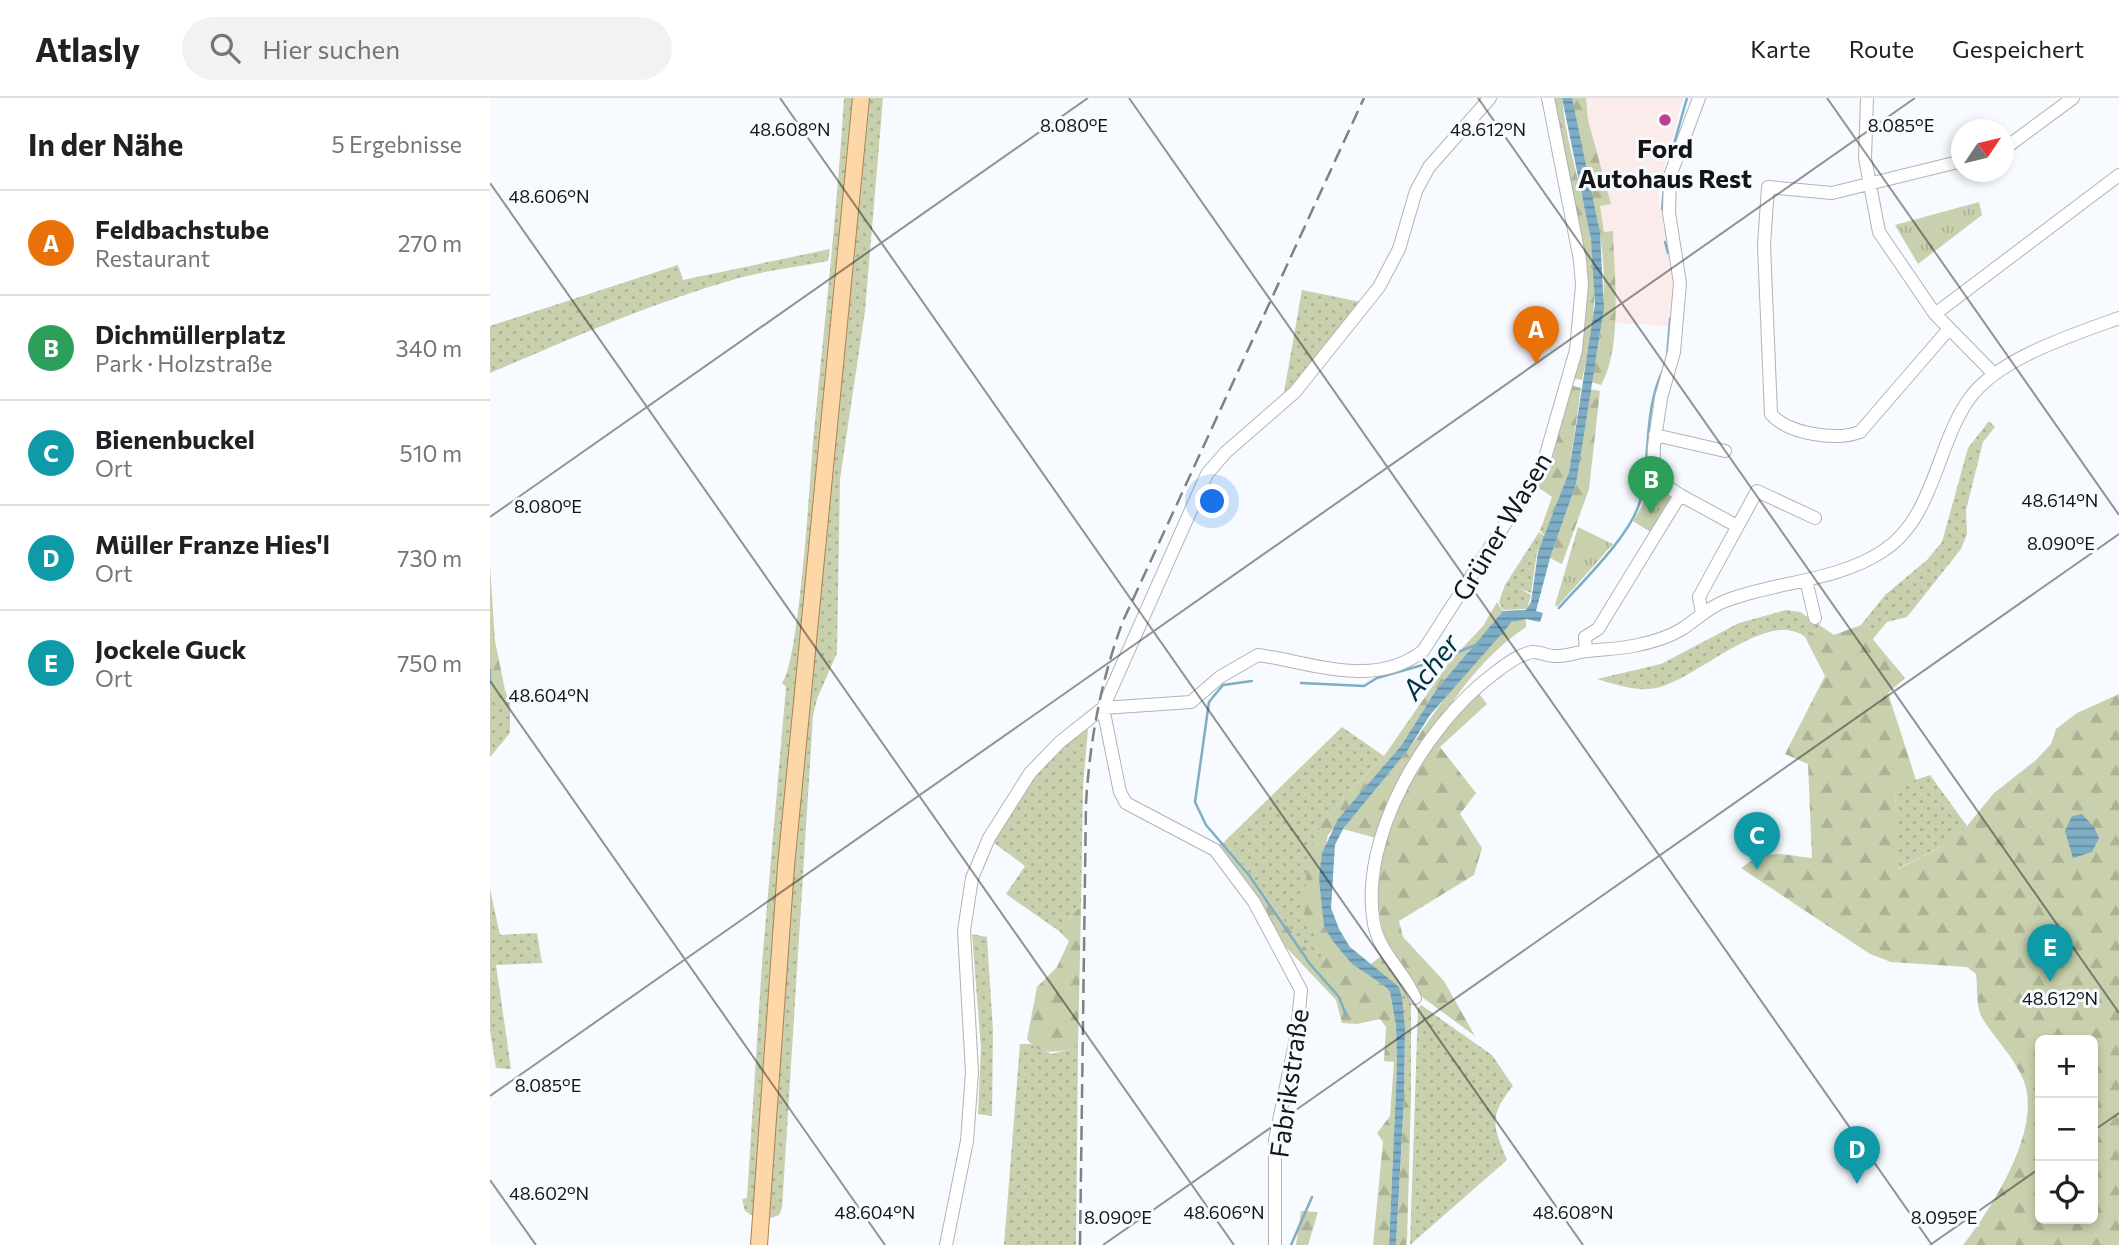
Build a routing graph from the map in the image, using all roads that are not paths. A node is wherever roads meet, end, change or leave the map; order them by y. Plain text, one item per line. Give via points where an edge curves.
1 (861, 98) edge
2 (1490, 98) edge
3 (1548, 98) edge
4 (1699, 98) edge
5 (1867, 98) edge
6 (2073, 98) edge
7 (2014, 142) edge
8 (1951, 164) edge
9 (2119, 175) edge
10 (1869, 184) junction
11 (1935, 314) junction
12 (2119, 318) edge
13 (1948, 330) junction
14 (1994, 374) junction
15 (1655, 435) junction
16 (1725, 451) dead end
17 (1680, 495) junction
18 (1815, 518) dead end
19 (1737, 526) junction
20 (1806, 580) junction
21 (1702, 614) junction
22 (1815, 618) dead end
23 (1598, 629) junction
24 (1601, 650) junction
25 (1586, 651) junction
26 (1103, 708) junction
27 (1415, 998) dead end
28 (759, 1245) edge
29 (946, 1245) edge
30 (1275, 1245) edge

1 - 28 main road via 786,866
2 - 26 street via 1429,167 1416,191 1399,249 1379,287 1295,392 1207,474
3 - 26 street, Grüner Wasen via 1580,260 1576,350 1543,465 1423,651 1405,665 1382,672 1258,655 1220,677 1191,702
4 - 15 street via 1670,176 1668,213 1681,283 1674,352
5 - 10 street
6 - 7 street
8 - 10 street
9 - 11 street
10 - 11 street via 1884,244
10 - 13 street via 1832,193 1768,187 1764,245 1771,414 1789,427 1845,437 1860,432
11 - 13 street
12 - 14 street
13 - 14 street
14 - 20 street via 1971,396 1950,430 1908,530 1875,556
15 - 16 street
15 - 17 street via 1653,477
17 - 19 street
17 - 23 street
18 - 19 street via 1757,491
19 - 21 street via 1699,597
20 - 21 street via 1721,602
20 - 22 street
21 - 24 street via 1680,630 1654,640
23 - 24 street
23 - 25 street via 1585,637
24 - 25 street
25 - 27 street via 1552,657 1534,651 1508,663 1473,689 1432,737 1401,790 1381,838 1372,904 1383,951
26 - 29 street via 1030,773 989,838 972,878 964,931 971,1072 967,1141
26 - 30 street, Fabrikstraße via 1126,803 1215,850 1254,902 1301,990 1275,1140

